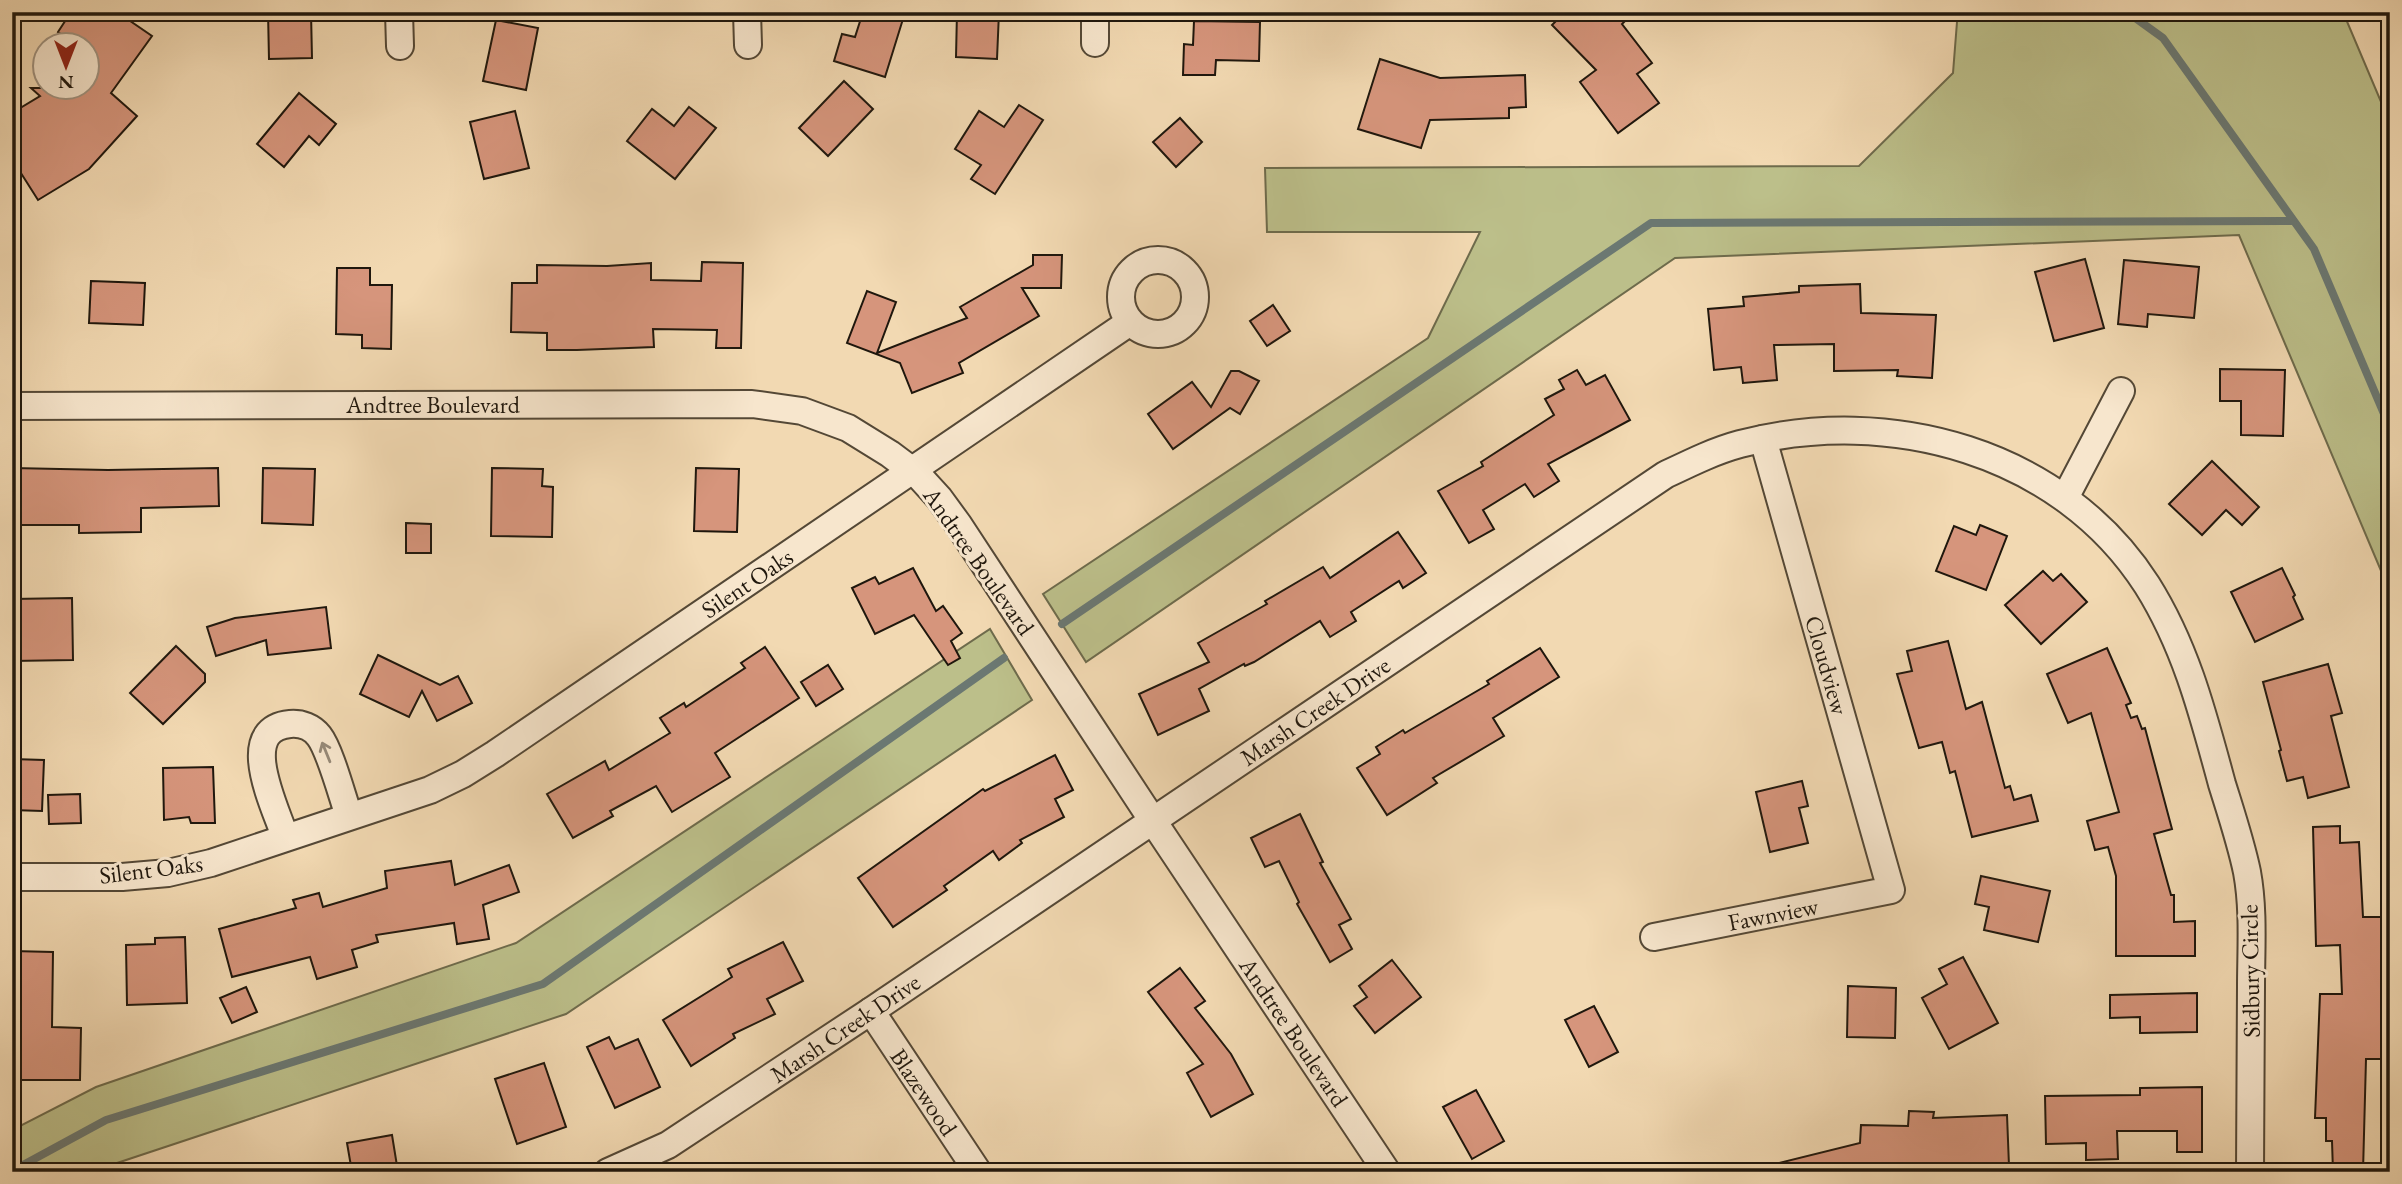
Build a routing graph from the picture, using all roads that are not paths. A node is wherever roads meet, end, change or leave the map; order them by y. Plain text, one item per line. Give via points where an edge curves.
1 (399, 12) edge
2 (747, 12) edge
3 (1095, 12) edge
4 (1096, 43) dead end
5 (748, 45) dead end
6 (400, 46) dead end
7 (1130, 322) dead end
8 (2121, 391) dead end
9 (12, 406) edge
10 (1763, 439) junction
11 (912, 471) junction
12 (2065, 498) junction
13 (2220, 773) joint
14 (349, 816) junction
15 (1153, 821) junction
16 (285, 838) junction
17 (12, 877) edge
18 (1891, 891) joint
19 (1654, 937) dead end
20 (871, 1011) junction
21 (608, 1172) edge
22 (978, 1172) edge
23 (1387, 1172) edge
24 (2250, 1172) edge

1 - 6 street
2 - 5 street
3 - 4 street
7 - 11 street, Silent Oaks
8 - 12 street
9 - 11 street, Andtree Boulevard via 752,404 825,418 859,434
10 - 12 street, Marsh Creek Drive via 1860,430 1937,440 2010,465
10 - 15 street, Marsh Creek Drive via 1700,458 1632,495
10 - 18 street, Cloudview
11 - 14 street, Silent Oaks via 474,768 430,790
11 - 15 street, Andtree Boulevard via 958,524
12 - 13 street, Marsh Creek Drive via 2121,551 2165,615 2196,687
13 - 24 street, Sidbury Circle via 2247,873 2252,925
14 - 16 street, Silent Oaks
14 -> 16 street via 318,734 308,727 282,725 263,741 260,754
15 - 20 street, Marsh Creek Drive
15 - 23 street, Andtree Boulevard
16 - 17 street, Silent Oaks via 168,873
18 - 19 street, Fawnview
20 - 21 street, Marsh Creek Drive via 668,1145
20 - 22 street, Blazewood

